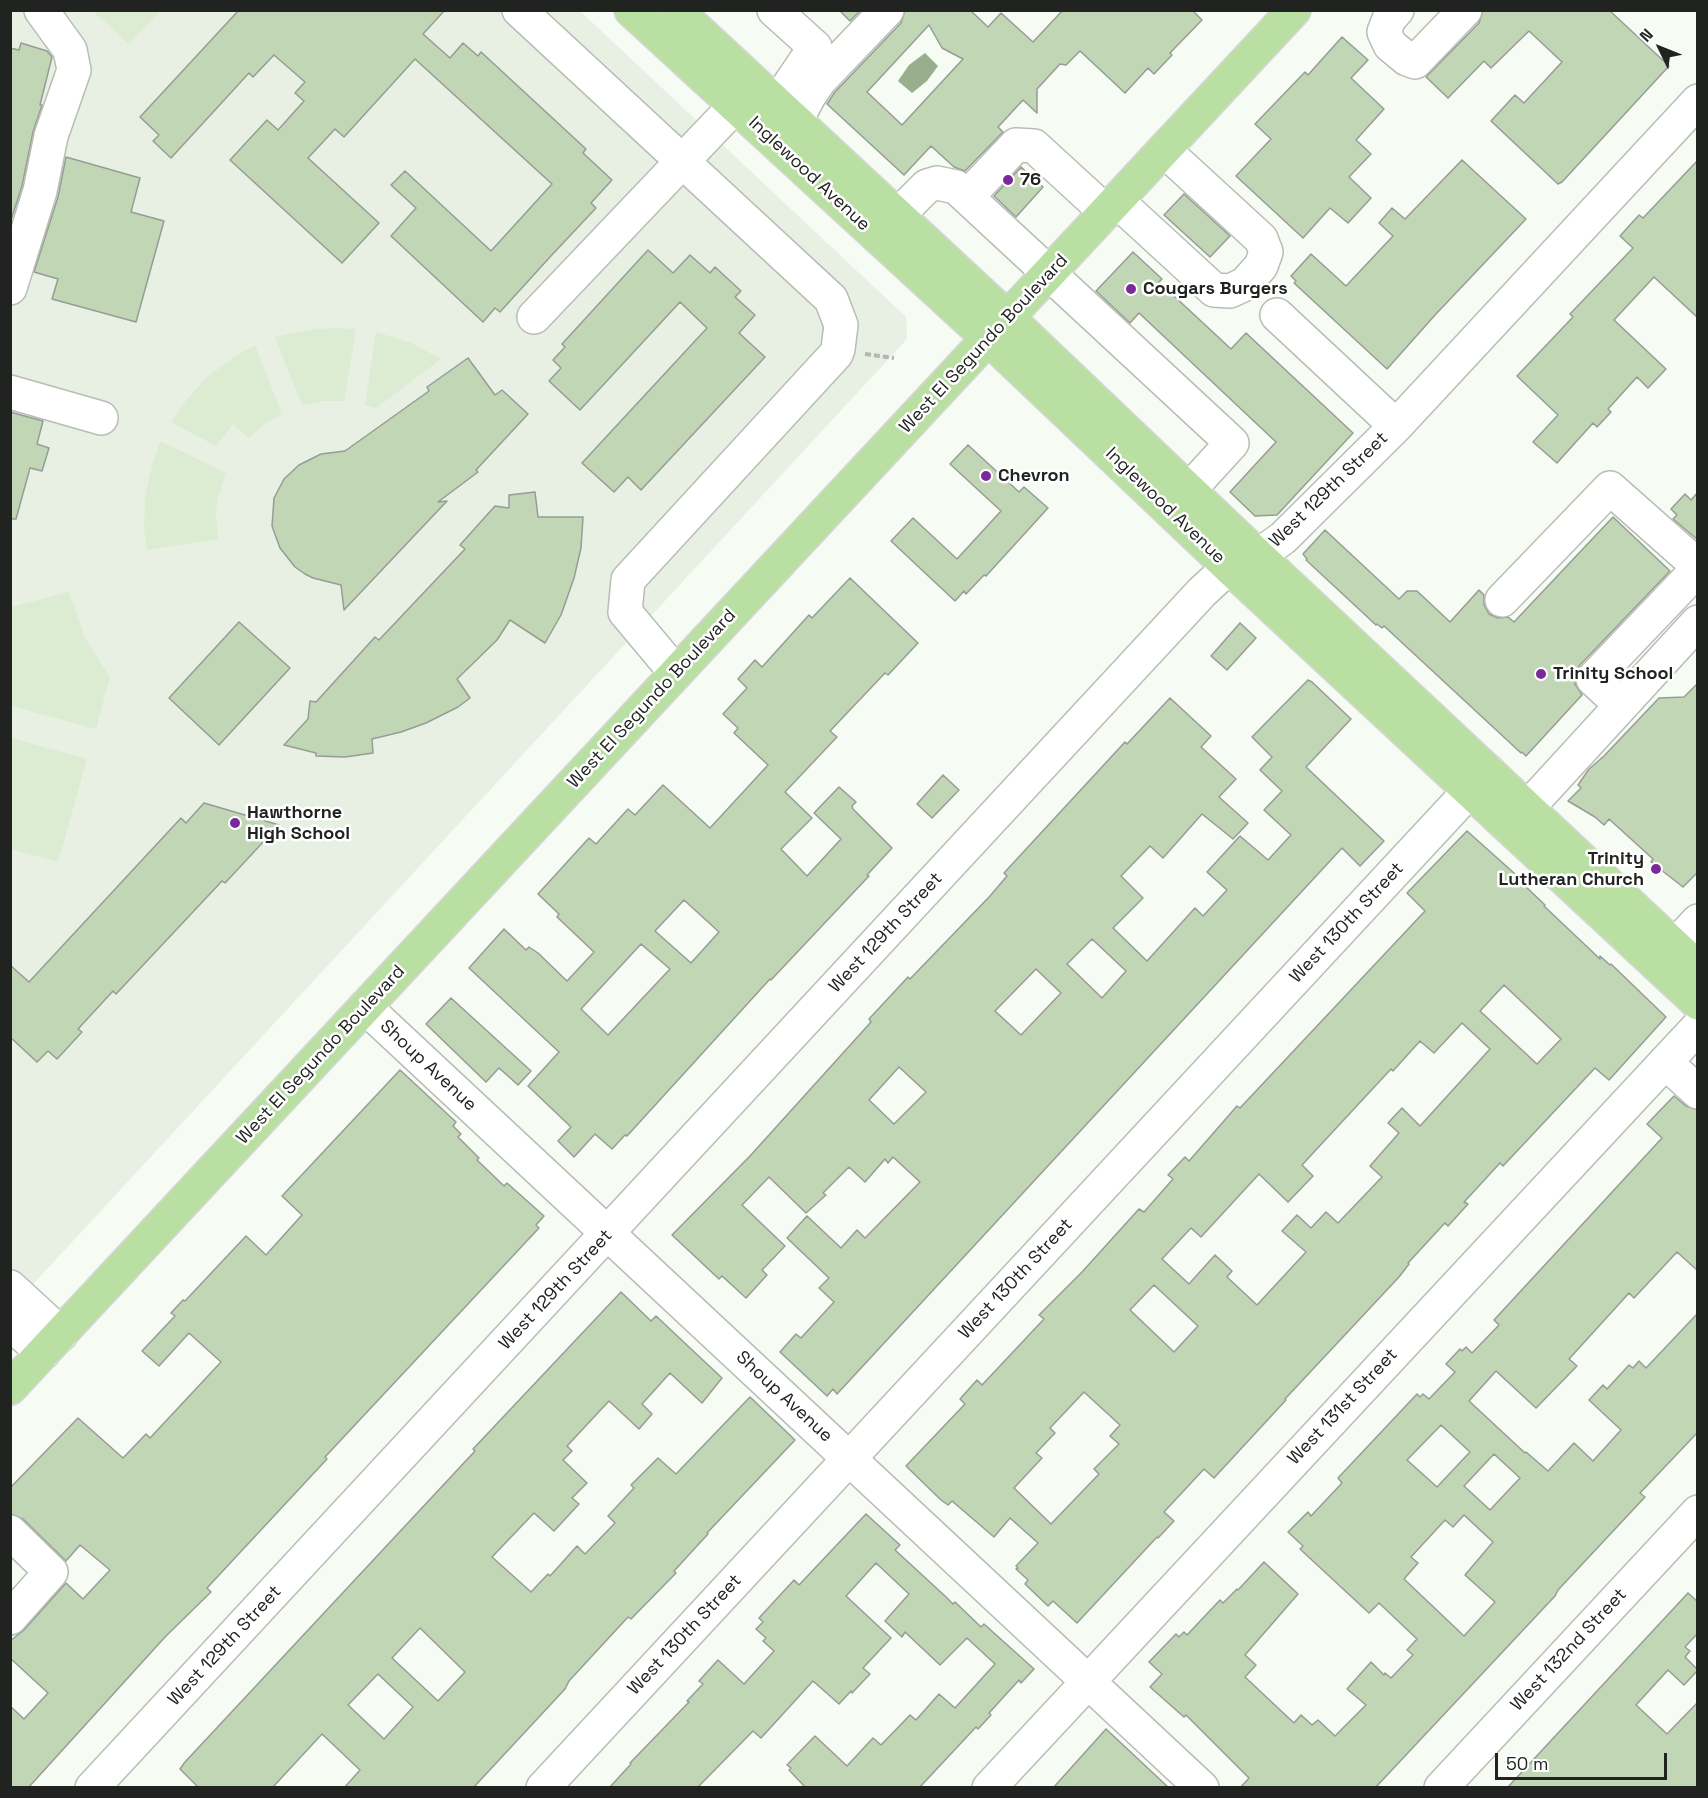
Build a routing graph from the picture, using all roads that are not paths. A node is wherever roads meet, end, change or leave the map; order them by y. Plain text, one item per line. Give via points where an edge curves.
1 (41, 10) edge
2 (519, 10) edge
3 (631, 10) edge
4 (676, 10) edge
5 (774, 10) edge
6 (887, 10) edge
7 (1294, 10) edge
8 (1397, 10) edge
9 (1465, 10) edge
10 (1698, 101) edge
11 (766, 104) junction
12 (1164, 150) junction
13 (682, 162) junction
14 (967, 197) junction
15 (1112, 207) junction
16 (886, 225) junction
17 (1049, 274) junction
18 (10, 288) edge
19 (1276, 315) dead end
20 (534, 317) dead end
21 (998, 329) junction
22 (10, 392) edge
23 (101, 418) dead end
24 (1396, 426) junction
25 (1189, 490) junction
26 (1244, 561) junction
27 (1698, 567) edge
28 (1502, 600) dead end
29 (1698, 622) edge
30 (676, 673) junction
31 (1621, 705) junction
32 (1479, 781) junction
33 (1518, 816) junction
34 (1698, 921) edge
35 (1686, 957) edge
36 (1698, 1003) edge
37 (365, 1007) junction
38 (1698, 1028) edge
39 (1665, 1062) junction
40 (1698, 1092) edge
41 (609, 1233) junction
42 (10, 1287) edge
43 (10, 1323) edge
44 (52, 1344) junction
45 (10, 1388) edge
46 (849, 1458) junction
47 (1698, 1512) edge
48 (10, 1532) edge
49 (10, 1618) edge
50 (1087, 1681) junction
51 (92, 1788) edge
52 (543, 1788) edge
53 (989, 1788) edge
54 (1202, 1788) edge
55 (1441, 1788) edge

1 - 18 street via 70,50 74,70 51,136 40,191
2 - 13 street
3 - 11 main road, Inglewood Avenue
4 - 11 main road, Inglewood Avenue
5 - 11 street via 815,48
6 - 11 street via 809,96
7 - 12 main road, West El Segundo Boulevard
8 - 9 street via 1383,32 1390,45 1415,62
10 - 24 street, West 129th Street
11 - 13 street
11 - 16 main road, Inglewood Avenue
11 - 16 main road, Inglewood Avenue
12 - 15 main road, West El Segundo Boulevard
12 - 15 street via 1261,239 1266,252 1261,266 1245,284 1230,291 1214,290
13 - 20 street
13 - 30 street via 831,299 841,325 836,354 628,580 625,612
14 - 15 street via 1016,145 1034,146
14 - 16 street via 956,187 938,183 927,186
14 - 17 street
15 - 17 main road, West El Segundo Boulevard
16 - 21 main road, Inglewood Avenue
17 - 21 main road, West El Segundo Boulevard
17 - 25 street via 1232,443
19 - 24 street
21 - 25 main road, Inglewood Avenue
21 - 26 main road, Inglewood Avenue
21 - 30 main road, West El Segundo Boulevard
22 - 23 street
24 - 26 street, West 129th Street via 1284,538
25 - 26 main road, Inglewood Avenue
26 - 32 main road, Inglewood Avenue
26 - 41 street, West 129th Street via 1194,601
27 - 28 street via 1610,488
27 - 31 street via 1593,679
29 - 31 street
30 - 37 main road, West El Segundo Boulevard
31 - 33 street
32 - 33 main road, Inglewood Avenue
32 - 46 street, West 130th Street
33 - 35 main road, Inglewood Avenue
33 - 36 main road, Inglewood Avenue
34 - 35 street
37 - 41 street, Shoup Avenue
37 - 44 main road, West El Segundo Boulevard
38 - 39 street, West 131st Street
39 - 40 street
39 - 50 street, West 131st Street
41 - 46 street, Shoup Avenue
41 - 51 street, West 129th Street
42 - 44 street
43 - 44 street
44 - 45 main road, West El Segundo Boulevard
46 - 50 street, Shoup Avenue
46 - 52 street, West 130th Street
47 - 55 street, West 132nd Street
48 - 49 street via 51,1572
50 - 53 street, West 131st Street
50 - 54 street, Shoup Avenue

